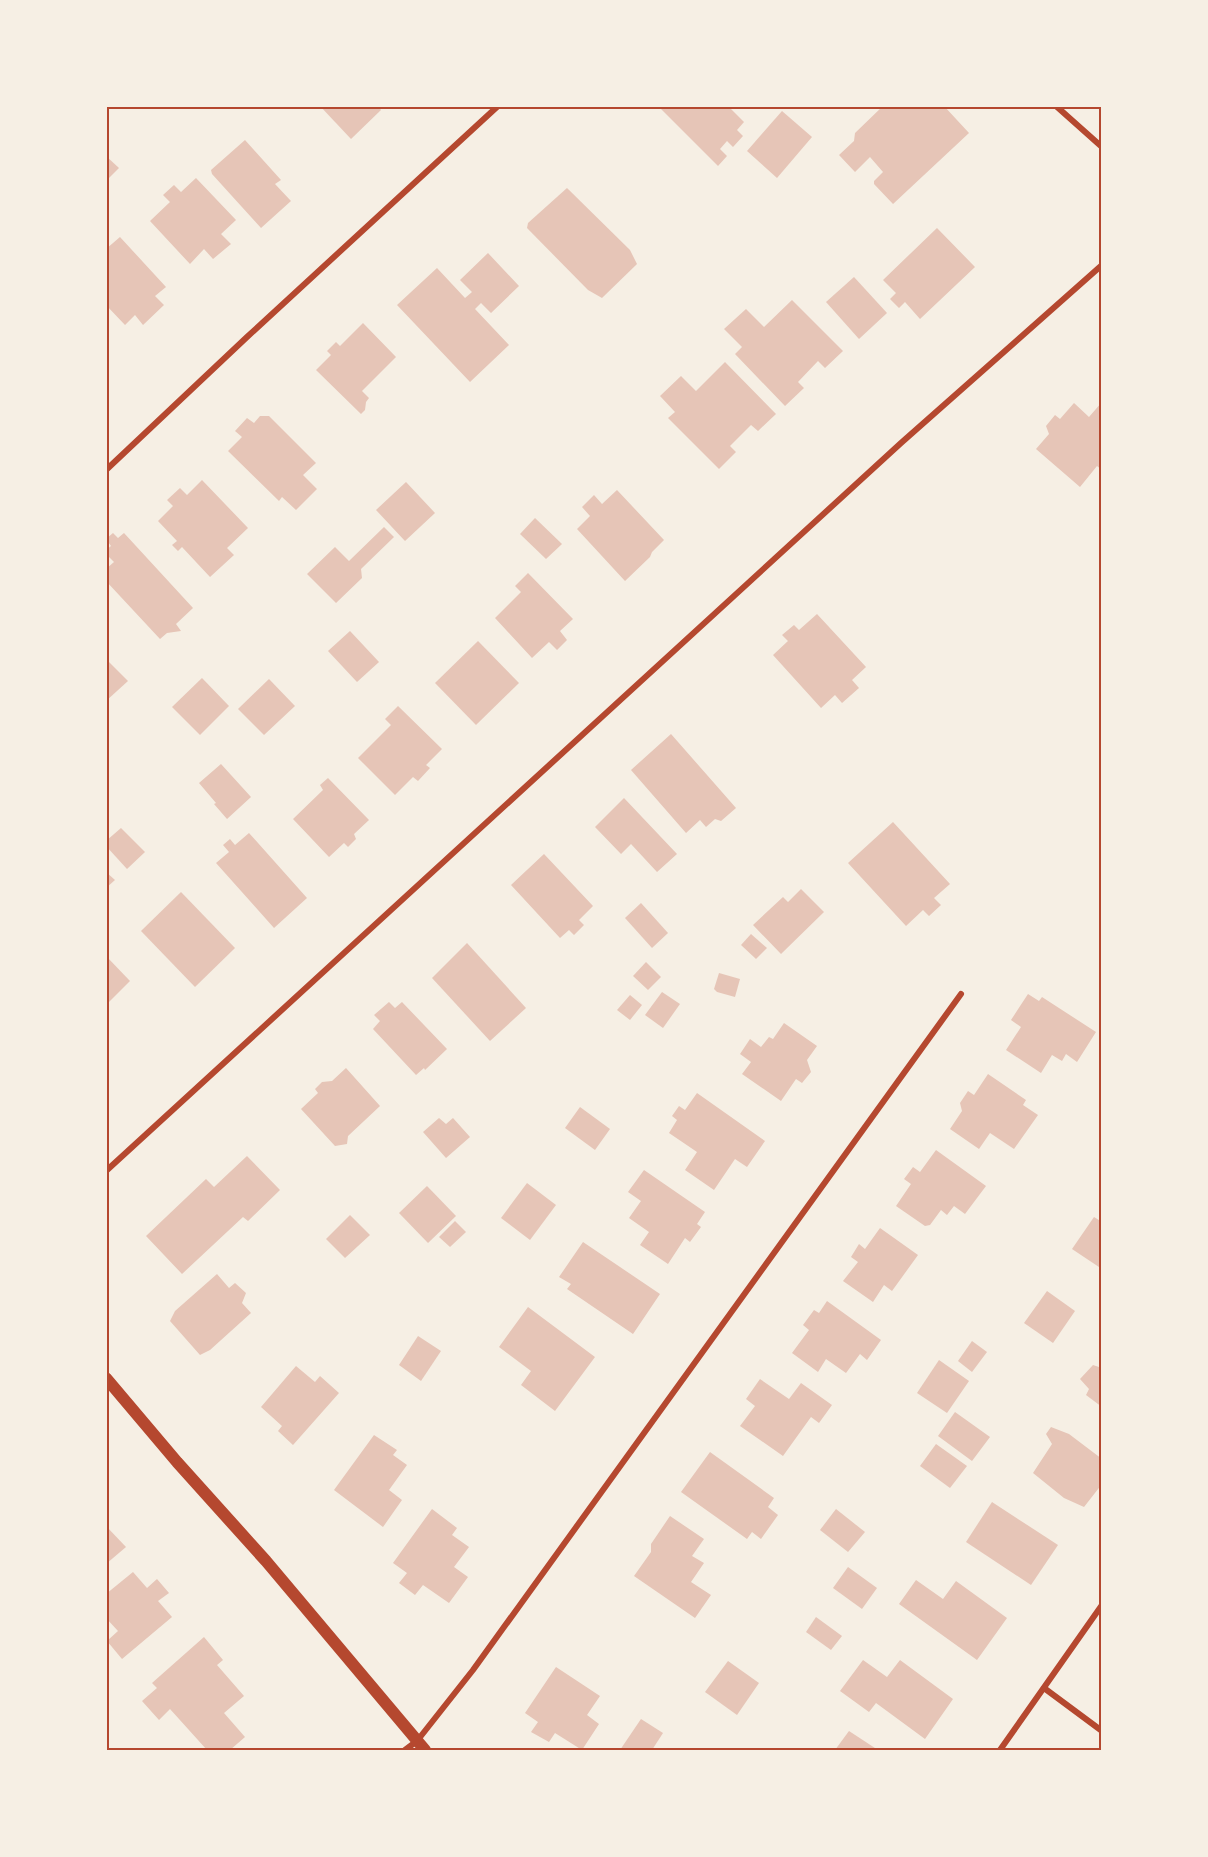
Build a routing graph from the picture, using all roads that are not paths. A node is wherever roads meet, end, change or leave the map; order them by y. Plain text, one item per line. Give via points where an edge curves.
1 (498, 106) edge
2 (1056, 106) edge
3 (1101, 147) edge
4 (1101, 264) edge
5 (106, 470) edge
6 (961, 994) dead end
7 (106, 1172) edge
8 (108, 1383) edge
9 (1101, 1605) edge
10 (1044, 1688) junction
11 (1101, 1731) edge
12 (417, 1741) junction
13 (405, 1750) edge
14 (425, 1750) edge
15 (1000, 1750) edge

1 - 5 street
2 - 3 street
4 - 7 street
6 - 12 street via 473,1670
8 - 12 main road via 266,1561
9 - 10 street
10 - 11 street
10 - 15 street
12 - 13 street
12 - 14 main road

